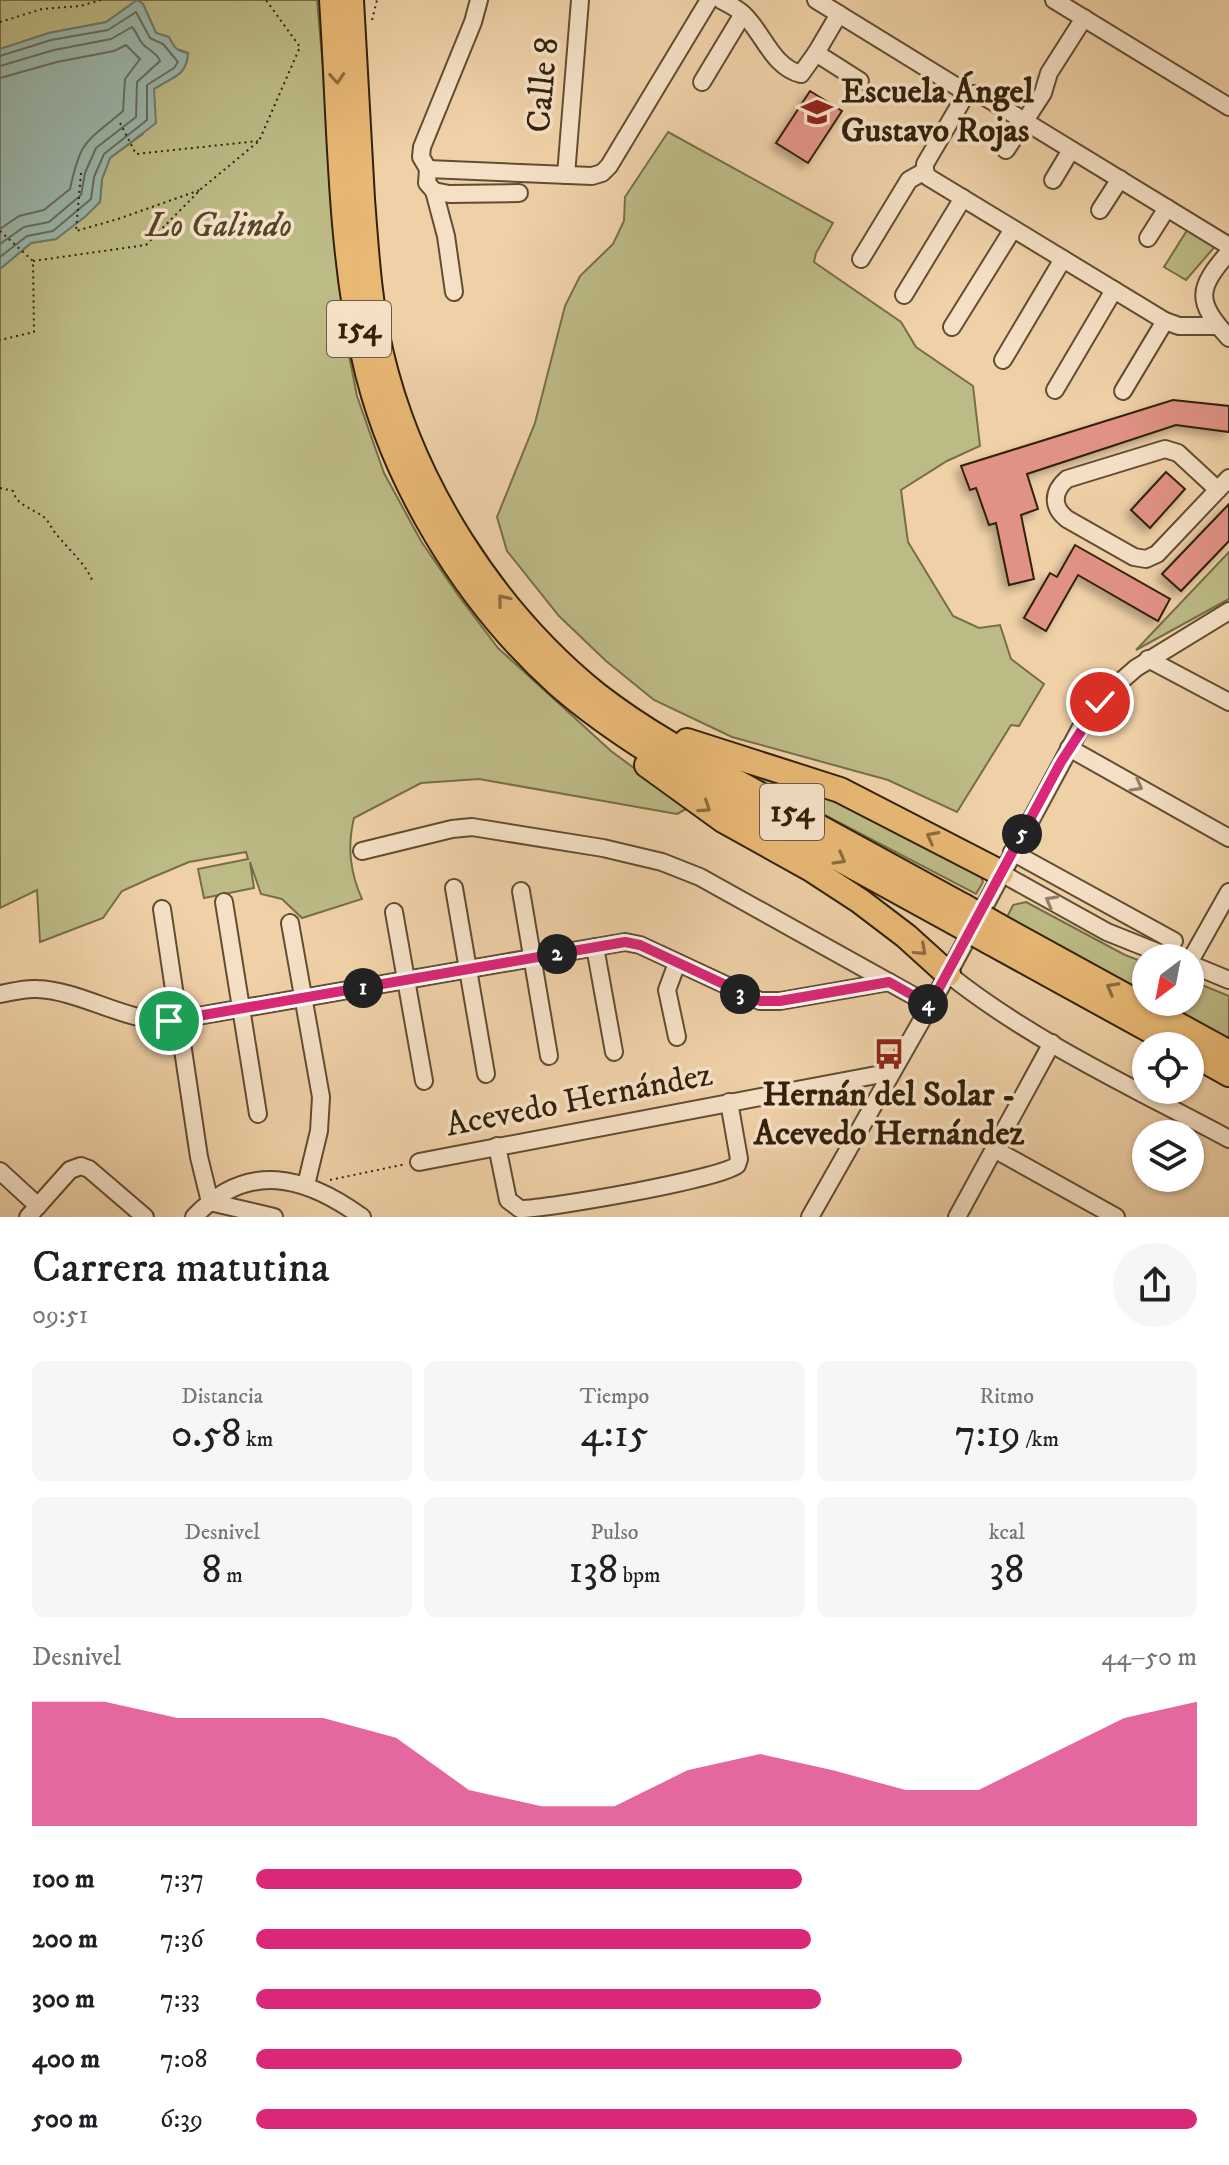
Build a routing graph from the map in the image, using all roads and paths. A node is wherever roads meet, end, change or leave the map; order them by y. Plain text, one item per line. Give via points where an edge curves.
1 (101, 0) edge
2 (266, 0) edge
3 (332, 0) edge
4 (351, 0) edge
5 (479, 0) edge
6 (580, 0) edge
7 (709, 0) edge
8 (721, 0) edge
9 (816, 0) edge
10 (1054, 0) edge
11 (1090, 0) edge
12 (743, 14) junction
13 (839, 14) junction
14 (1081, 17) junction
15 (0, 22) edge
16 (816, 53) junction
17 (860, 81) dead end
18 (702, 82) dead end
19 (963, 94) junction
20 (1229, 107) edge
21 (1024, 121) junction
22 (120, 123) dead end
23 (259, 141) junction
24 (1006, 150) dead end
25 (1071, 150) junction
26 (428, 169) junction
27 (925, 171) junction
28 (81, 173) dead end
29 (566, 175) junction
30 (1120, 179) junction
31 (1053, 180) dead end
32 (201, 189) junction
33 (434, 191) junction
34 (519, 193) dead end
35 (963, 198) junction
36 (1167, 208) junction
37 (1100, 210) dead end
38 (1013, 229) junction
39 (0, 231) edge
40 (1148, 238) dead end
41 (1229, 246) edge
42 (1229, 252) edge
43 (861, 259) dead end
44 (1063, 259) junction
45 (33, 261) junction
46 (1114, 290) junction
47 (454, 292) dead end
48 (904, 295) dead end
49 (1165, 321) junction
50 (952, 327) dead end
51 (1223, 332) edge
52 (0, 340) edge
53 (1003, 360) dead end
54 (1055, 390) dead end
55 (1123, 391) dead end
56 (1224, 484) edge
57 (0, 488) edge
58 (93, 582) dead end
59 (1229, 611) edge
60 (1148, 659) junction
61 (560, 685) junction
62 (1229, 702) edge
63 (623, 714) junction
64 (1069, 748) junction
65 (1229, 838) edge
66 (362, 851) dead end
67 (1007, 862) junction
68 (454, 888) dead end
69 (521, 891) dead end
70 (1229, 892) edge
71 (224, 902) dead end
72 (162, 909) dead end
73 (394, 912) dead end
74 (958, 914) junction
75 (290, 923) dead end
76 (994, 934) junction
77 (1151, 944) edge
78 (1162, 944) edge
79 (1200, 944) edge
80 (595, 947) junction
81 (532, 958) junction
82 (677, 963) junction
83 (1204, 968) edge
84 (468, 969) junction
85 (948, 974) junction
86 (407, 980) junction
87 (1229, 980) edge
88 (889, 982) junction
89 (0, 994) edge
90 (305, 998) junction
91 (930, 1005) junction
92 (241, 1009) junction
93 (178, 1021) junction
94 (1156, 1032) edge
95 (677, 1037) dead end
96 (1052, 1043) junction
97 (614, 1052) dead end
98 (1229, 1053) edge
99 (549, 1056) dead end
100 (1204, 1060) edge
101 (892, 1072) junction
102 (486, 1074) dead end
103 (1229, 1074) edge
104 (424, 1081) dead end
105 (729, 1102) junction
106 (258, 1114) dead end
107 (1229, 1139) edge
108 (497, 1146) junction
109 (994, 1149) junction
110 (419, 1162) joint
111 (0, 1171) edge
112 (306, 1185) junction
113 (210, 1202) junction
114 (33, 1211) edge
115 (1094, 1212) edge
116 (145, 1217) edge
117 (195, 1217) edge
118 (274, 1217) edge
119 (362, 1217) edge
120 (810, 1217) edge
121 (957, 1217) edge
122 (1116, 1217) edge

1 - 15 path
2 - 23 path via 300,47
3 -> 61 highway, 154 via 352,283 375,395 414,491 457,566 499,624
63 -> 4 highway, 154 via 553,655 493,587 449,519 398,412 381,356 368,271
5 - 26 street via 422,147
6 - 29 street, Calle 8
7 - 29 street via 609,166 592,176
8 - 12 street
9 - 13 street
10 - 14 street
11 - 14 street
12 - 16 street via 782,65 801,74
12 - 18 street
13 - 16 street
13 - 19 street
14 - 20 street
14 - 21 street
16 - 17 street
19 - 21 street via 981,95
19 - 27 street
21 - 24 street
21 - 25 street
22 - 23 path via 136,154
23 - 32 path
25 - 30 street
25 - 31 street
26 - 29 street
26 - 33 street via 427,183
27 - 35 street
27 - 43 street via 909,180
28 - 32 path via 76,231
30 - 36 street
30 - 37 street
32 - 45 path via 146,245
33 - 34 street
33 - 47 street
35 - 38 street
35 - 48 street
36 - 40 street
36 - 41 street
38 - 44 street
38 - 50 street
39 - 45 path
42 - 51 street via 1205,285 1206,306
44 - 46 street
44 - 53 street
45 - 52 path via 34,332
46 - 49 street
46 - 54 street
49 - 51 street
49 - 55 street
56 - 56 street via 1157,554 1146,559 1067,519 1055,503 1067,479 1165,449
57 - 58 path via 13,491 21,504 44,517
59 - 60 street
60 - 62 street
60 - 64 street via 1100,702
61 -> 74 highway, 154 via 668,762
61 -> 85 highway via 617,743 723,820 860,901
67 -> 63 highway via 840,790 721,753
63 - 74 highway, 154
64 -> 65 street
64 - 67 street
66 - 88 street via 472,827 649,859 700,877
77 -> 67 street via 1107,932
67 - 78 street
67 - 85 street
68 - 84 street
69 - 81 street
70 - 79 street
71 - 92 street
72 - 93 street
73 - 86 street
74 - 76 highway, 154, bridge
75 - 90 street
76 - 94 highway, 154
98 -> 76 highway, 154
80 - 81 street
80 - 82 street via 633,943
80 - 97 street
81 - 84 street
81 - 99 street
82 - 88 street via 750,998 770,1002
82 - 95 street via 667,990
83 - 87 street
84 - 86 street
84 - 102 street
85 - 91 street
85 - 96 street
86 - 90 street
86 - 104 street
88 - 91 street
89 - 93 street via 44,990 139,1018
90 - 92 street
90 - 112 street via 321,1097
91 - 101 street
92 - 93 street
92 - 106 street
93 - 113 street
96 - 107 street
96 - 109 street
100 - 103 highway
101 - 105 street, Acevedo Hernández
101 - 120 street
105 - 108 street, Acevedo Hernández
105 - 108 street via 737,1165 685,1181 520,1209 507,1196
108 - 110 street, Acevedo Hernández
109 - 115 street
109 - 121 street
110 - 112 path
111 - 114 street
112 - 113 street via 261,1180
112 - 119 street
113 - 117 street
113 - 118 street
114 - 116 street via 70,1170 81,1166
115 - 122 street

